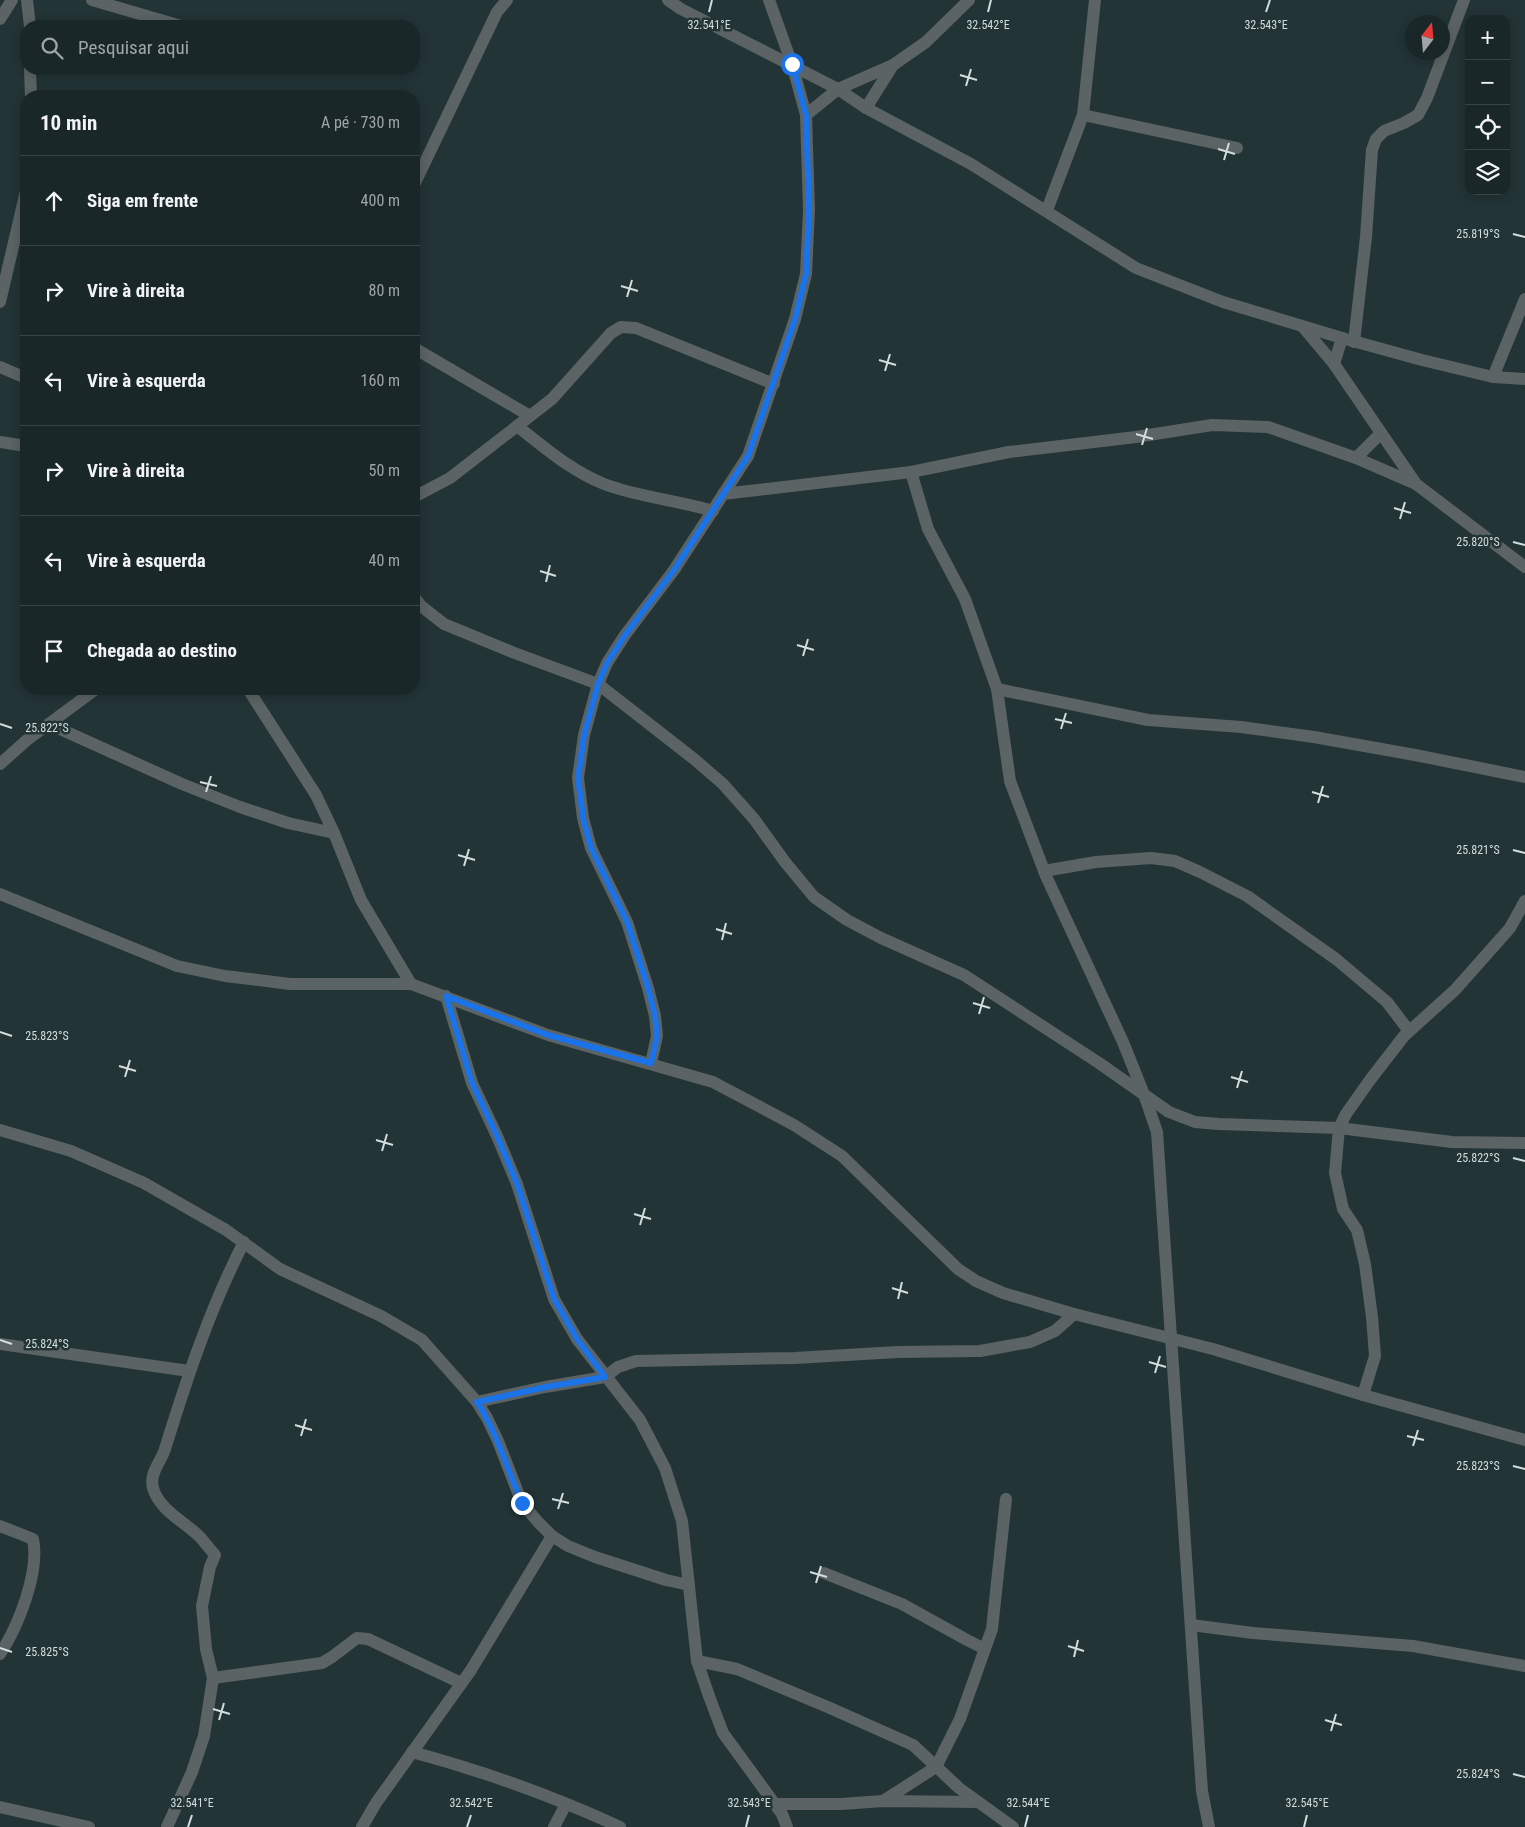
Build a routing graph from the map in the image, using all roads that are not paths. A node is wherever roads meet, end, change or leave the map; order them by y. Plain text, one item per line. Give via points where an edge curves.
1 (12, 0) edge
2 (27, 0) edge
3 (92, 0) edge
4 (506, 0) edge
5 (668, 0) edge
6 (770, 0) edge
7 (969, 0) edge
8 (1095, 0) edge
9 (1464, 0) edge
10 (0, 18) edge
11 (29, 20) edge
12 (160, 20) edge
13 (792, 64) junction
14 (893, 66) junction
15 (30, 75) edge
16 (838, 89) junction
17 (31, 90) edge
18 (866, 108) junction
19 (806, 115) junction
20 (1083, 115) junction
21 (1237, 148) dead end
22 (420, 172) edge
23 (1047, 210) junction
24 (20, 217) edge
25 (1525, 299) edge
26 (0, 302) edge
27 (1303, 327) junction
28 (1348, 340) junction
29 (420, 352) edge
30 (1334, 364) junction
31 (0, 367) edge
32 (20, 375) edge
33 (1493, 376) junction
34 (1525, 379) edge
35 (774, 384) junction
36 (530, 416) junction
37 (517, 426) junction
38 (1381, 433) junction
39 (0, 442) edge
40 (20, 445) edge
41 (1356, 458) junction
42 (911, 472) junction
43 (1416, 484) junction
44 (420, 494) edge
45 (723, 494) junction
46 (713, 511) junction
47 (1525, 567) edge
48 (420, 604) edge
49 (598, 684) junction
50 (997, 689) junction
51 (88, 695) edge
52 (252, 695) edge
53 (49, 724) junction
54 (0, 764) edge
55 (1525, 777) edge
56 (334, 833) junction
57 (1044, 872) junction
58 (0, 894) edge
59 (1525, 901) edge
60 (411, 984) junction
61 (446, 996) junction
62 (1409, 1031) junction
63 (651, 1063) junction
64 (1146, 1097) junction
65 (1339, 1128) junction
66 (0, 1130) edge
67 (1525, 1143) edge
68 (244, 1242) junction
69 (1074, 1314) junction
70 (1171, 1337) junction
71 (0, 1344) edge
72 (189, 1371) junction
73 (605, 1377) junction
74 (1363, 1395) junction
75 (477, 1402) junction
76 (1525, 1440) edge
77 (1006, 1499) dead end
78 (0, 1526) edge
79 (552, 1536) junction
80 (824, 1573) dead end
81 (689, 1585) junction
82 (1190, 1625) junction
83 (985, 1649) junction
84 (0, 1654) edge
85 (698, 1661) junction
86 (1525, 1666) edge
87 (213, 1678) junction
88 (462, 1683) junction
89 (412, 1752) junction
90 (936, 1767) junction
91 (882, 1801) junction
92 (978, 1802) junction
93 (566, 1804) junction
94 (774, 1804) junction
95 (0, 1807) edge
96 (89, 1827) edge
97 (167, 1827) edge
98 (362, 1827) edge
99 (554, 1827) edge
100 (620, 1827) edge
101 (787, 1827) edge
102 (1013, 1827) edge
103 (1209, 1827) edge

1 - 10 street
2 - 11 street
3 - 12 street
4 - 22 street via 497,12
5 - 13 street
6 - 13 street
7 - 14 street via 926,42
8 - 20 street
9 - 28 street via 1418,115 1384,131 1372,150 1366,237
13 - 16 street
13 - 19 street
14 - 16 street
14 - 18 street
15 - 17 street
16 - 18 street
16 - 19 street
18 - 23 street via 971,164
19 - 35 street via 809,210 806,274
20 - 21 street
20 - 23 street
23 - 27 street via 1136,268 1223,302
24 - 26 street
25 - 33 street
27 - 28 street
27 - 30 street
28 - 30 street
28 - 33 street
29 - 36 street
30 - 38 street
31 - 32 street
33 - 34 street
35 - 36 street via 636,328 621,327 611,333 552,399
35 - 45 street via 748,456
36 - 37 street
37 - 44 street via 450,478
37 - 46 street via 586,476 605,485
38 - 41 street
38 - 43 street
39 - 40 street
41 - 42 street via 1268,428 1212,425 1009,452
41 - 43 street
42 - 45 street
42 - 50 street via 928,530 965,599
43 - 47 street
45 - 46 street
46 - 49 street via 625,635
48 - 49 street via 444,624
49 - 63 street via 584,735 578,778 583,818 591,848 627,922 648,988 657,1036
49 - 64 street via 723,784 814,897 881,938 964,975
50 - 55 street via 1148,720 1241,727 1314,737
50 - 57 street via 1010,781
51 - 53 street
52 - 56 street via 316,795
53 - 54 street
53 - 56 street via 240,807 288,824
56 - 60 street via 361,900
57 - 62 street via 1096,862 1151,858 1175,861 1247,896 1336,959 1387,1002
57 - 64 street
58 - 60 street via 186,968 290,984
59 - 62 street via 1510,928 1468,976
60 - 61 street
61 - 63 street via 548,1035
61 - 73 street via 472,1083 517,1184 554,1299 577,1339
62 - 65 street via 1370,1080
63 - 69 street via 713,1082 794,1125 842,1156 958,1269 976,1281 1003,1293
64 - 65 street via 1169,1112 1195,1122
64 - 70 street via 1157,1132
65 - 67 street via 1452,1142
65 - 74 street via 1335,1173 1343,1209 1357,1230 1372,1317 1375,1356
66 - 68 street via 72,1151 144,1184
68 - 72 street via 225,1279
68 - 75 street via 280,1269 381,1316 422,1340
69 - 70 street
69 - 73 street via 1055,1331 1030,1342 980,1351 636,1361 618,1367
70 - 74 street
70 - 82 street
71 - 72 street
72 - 87 street via 164,1451 154,1471 153,1487 160,1501 215,1555 202,1606 206,1649
73 - 75 street
73 - 81 street via 640,1420 665,1468 682,1521
74 - 76 street
75 - 79 street via 488,1418 522,1503
77 - 83 street via 992,1629
78 - 84 street via 33,1539 36,1549 29,1590 12,1636
79 - 81 street via 594,1557
79 - 88 street
80 - 83 street via 902,1604
81 - 85 street
82 - 86 street via 1413,1646
82 - 103 street via 1202,1791
83 - 90 street via 960,1719
85 - 90 street via 737,1669 830,1708 913,1746
85 - 94 street via 723,1733
87 - 88 street via 322,1663 357,1638 368,1639
87 - 97 street via 204,1736
88 - 89 street
89 - 93 street via 463,1766
89 - 98 street
90 - 91 street
90 - 92 street
91 - 92 street
91 - 94 street
92 - 102 street
93 - 99 street
93 - 100 street
94 - 101 street
95 - 96 street

